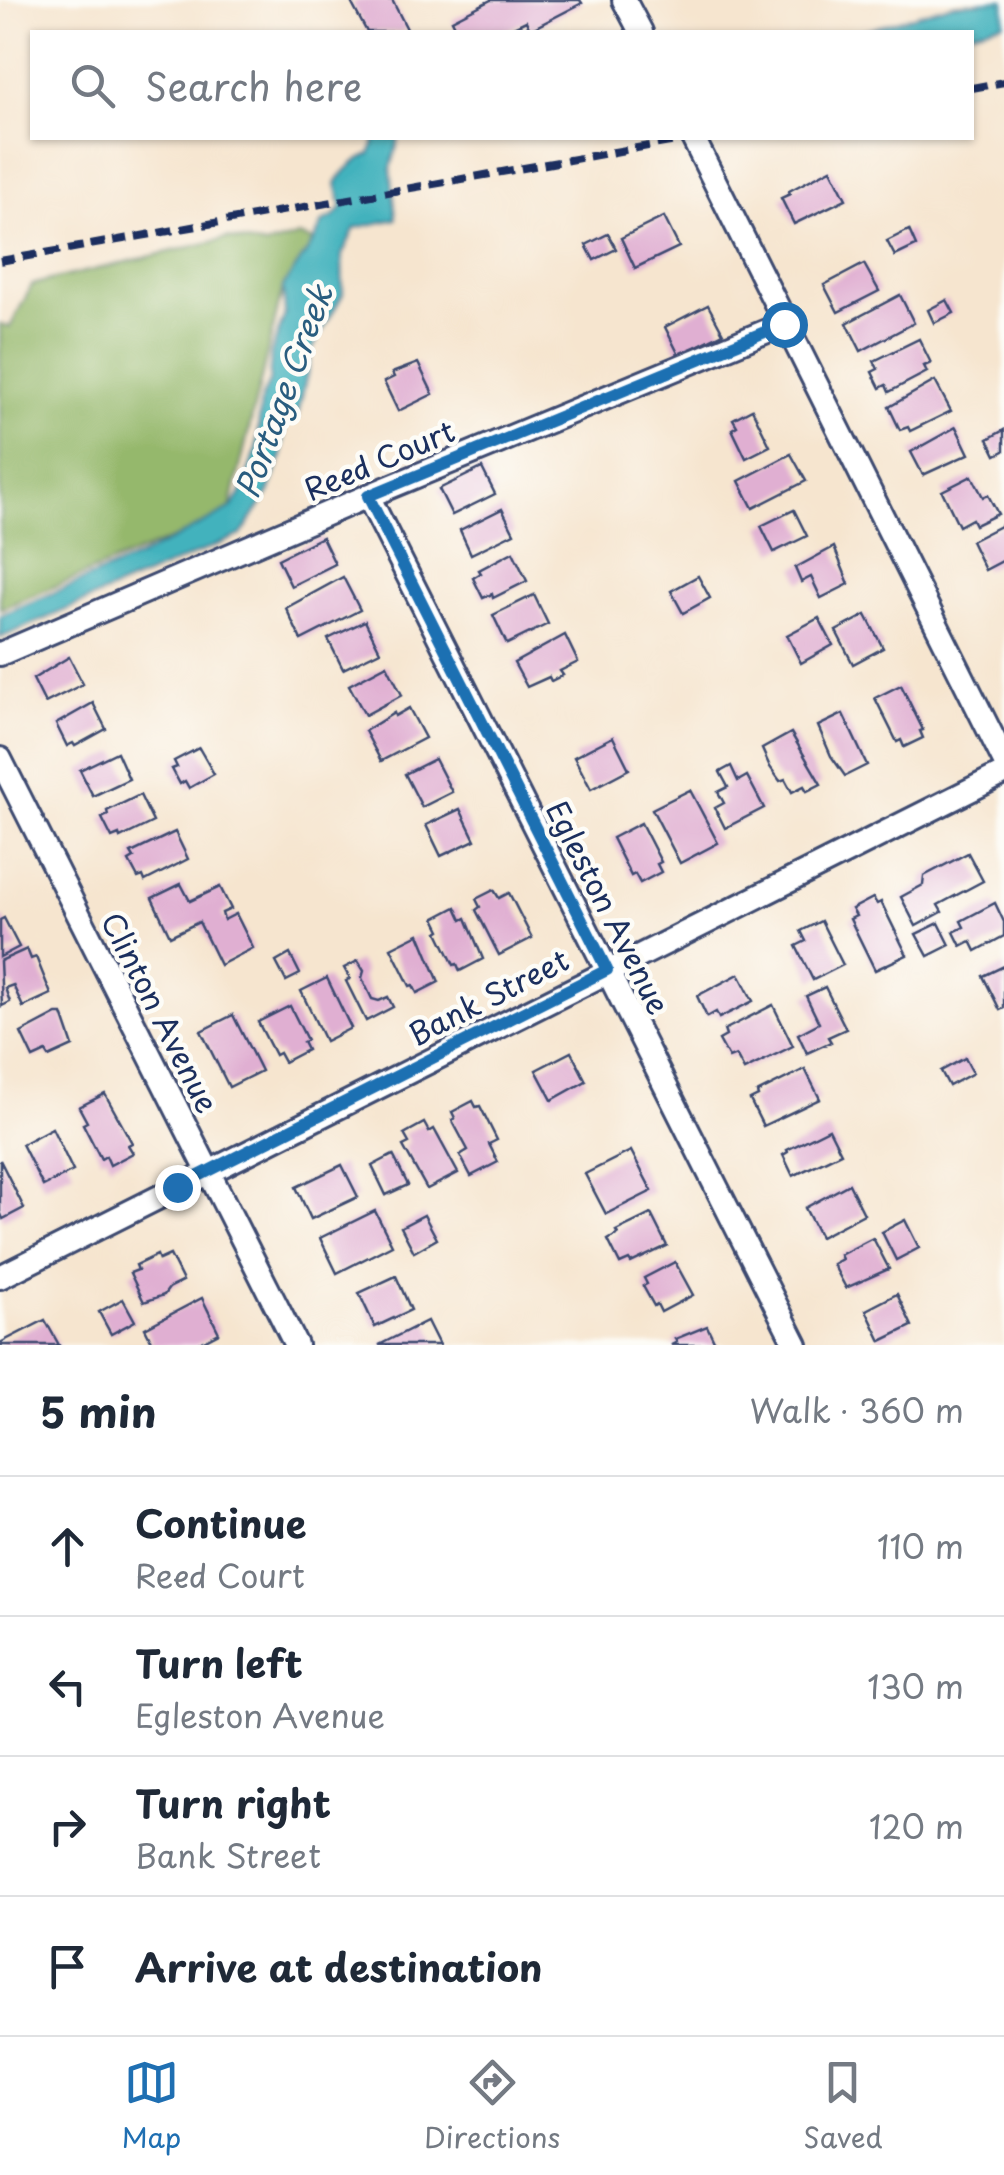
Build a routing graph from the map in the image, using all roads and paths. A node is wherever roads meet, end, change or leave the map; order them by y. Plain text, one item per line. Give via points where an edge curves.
1 (624, 0) edge
2 (640, 30) edge
3 (694, 140) edge
4 (784, 324) junction
5 (368, 496) junction
6 (0, 654) edge
7 (0, 760) edge
8 (1004, 760) edge
9 (1004, 773) edge
10 (607, 970) junction
11 (208, 1171) junction
12 (0, 1277) edge
13 (296, 1345) edge
14 (796, 1345) edge

1 - 2 street
3 - 4 street
4 - 5 street, Reed Court
4 - 8 street
5 - 6 street, Reed Court
5 - 10 street, Egleston Avenue
7 - 11 street, Clinton Avenue
9 - 10 street, Bank Street
10 - 11 street, Bank Street
10 - 14 street, Egleston Avenue
11 - 12 street, Bank Street
11 - 13 street, Clinton Avenue

